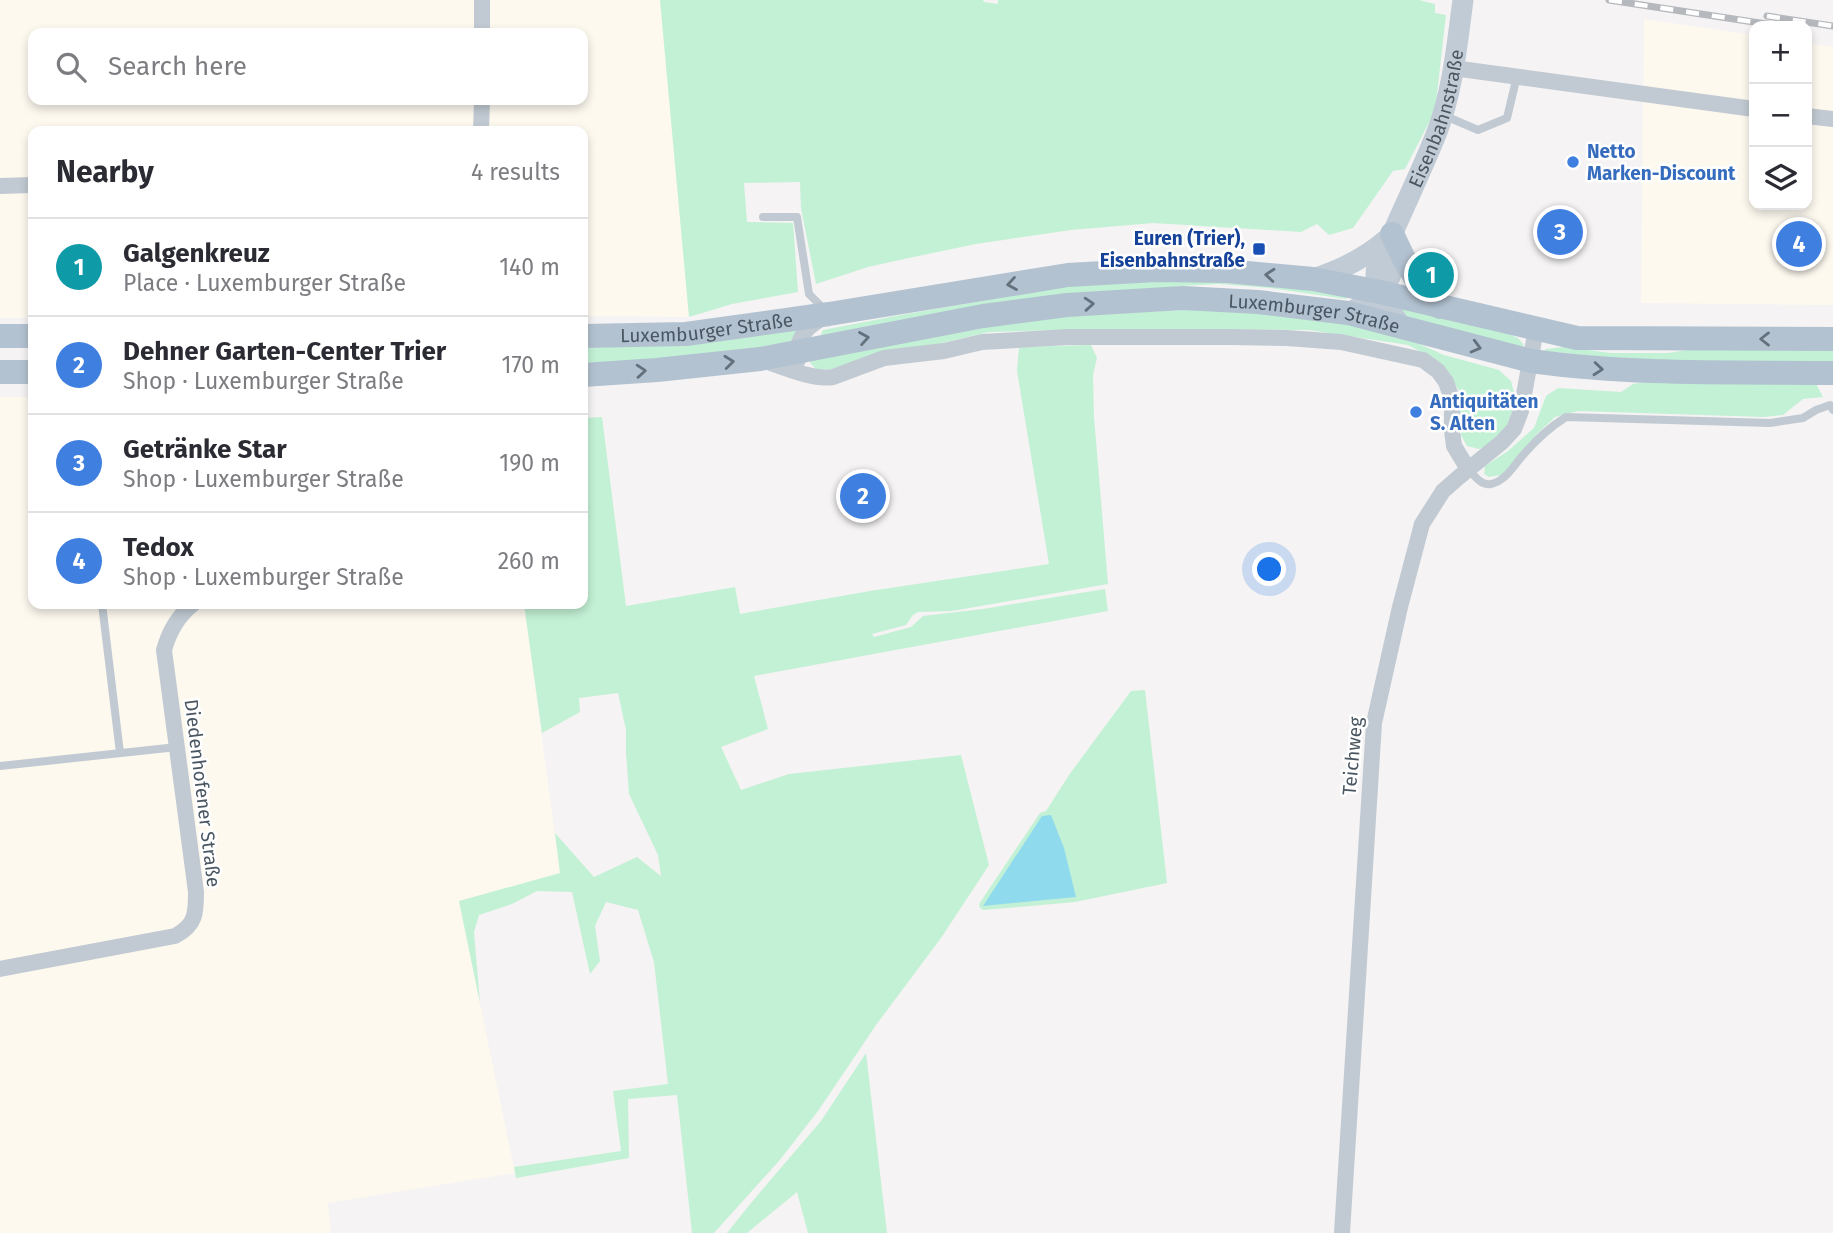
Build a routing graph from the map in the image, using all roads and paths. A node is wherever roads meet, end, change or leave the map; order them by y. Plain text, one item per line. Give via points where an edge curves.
1 (482, 0) edge
2 (1463, 0) edge
3 (482, 28) edge
4 (1453, 68) junction
5 (1517, 76) junction
6 (482, 105) edge
7 (1749, 108) edge
8 (1442, 114) junction
9 (1812, 117) edge
10 (1833, 119) edge
11 (481, 126) edge
12 (28, 185) edge
13 (0, 186) edge
14 (763, 217) dead end
15 (1392, 234) junction
16 (1313, 279) junction
17 (1380, 292) junction
18 (1440, 307) junction
19 (1348, 313) junction
20 (829, 314) junction
21 (1402, 327) junction
22 (1536, 329) junction
23 (0, 336) edge
24 (28, 336) edge
25 (588, 336) edge
26 (1833, 339) edge
27 (797, 351) junction
28 (760, 359) junction
29 (1531, 361) junction
30 (0, 372) edge
31 (28, 372) edge
32 (1833, 373) edge
33 (588, 374) edge
34 (807, 374) junction
35 (1832, 406) edge
36 (1468, 469) junction
37 (103, 609) edge
38 (189, 609) edge
39 (177, 747) junction
40 (120, 753) junction
41 (0, 766) edge
42 (0, 969) edge
43 (1342, 1233) edge

1 - 3 street
2 - 4 street, Eisenbahnstraße
4 - 5 street
4 - 8 street, Eisenbahnstraße
5 - 7 street
5 - 8 lane via 1507,118 1478,130
6 - 11 street
8 - 15 street, Eisenbahnstraße
9 - 10 street
12 - 13 street
14 - 20 lane via 797,217 809,294
15 - 16 street via 1356,262
15 - 17 street, Eisenbahnstraße via 1394,263
15 - 18 main road via 1416,279
16 - 17 main road, Luxemburger Straße
16 -> 20 main road, Luxemburger Straße via 1226,271 1068,275
17 - 18 main road, Luxemburger Straße
17 - 19 street
17 - 21 street
18 - 22 main road, Luxemburger Straße
19 - 21 main road, Luxemburger Straße
27 -> 19 main road, Luxemburger Straße via 1067,305 1183,298
20 - 25 main road, Luxemburger Straße via 686,334
20 - 27 street, Luxemburger Straße via 804,331
21 -> 29 main road, Luxemburger Straße
26 -> 22 main road, Luxemburger Straße via 1577,338
22 - 29 street, Teichweg
23 - 24 main road
27 - 28 main road, Luxemburger Straße
27 - 34 street, Luxemburger Straße
33 -> 28 main road, Luxemburger Straße
28 - 34 street, Luxemburger Straße
29 -> 32 main road, Luxemburger Straße via 1618,370
29 - 36 street, Teichweg via 1514,429
30 - 31 main road
34 - 36 street, Luxemburger Straße via 833,377 884,358 982,342 1068,337 1341,342 1423,359 1438,371 1452,399 1454,446
35 - 36 lane via 1803,418 1770,423 1566,417 1492,484 1482,482
36 - 43 street, Teichweg via 1443,491 1422,524 1374,723
37 - 40 lane
38 - 39 street, Diedenhofener Straße via 168,634 164,650
39 - 40 lane
39 - 42 street, Diedenhofener Straße via 196,892 191,924 175,936
40 - 41 lane

